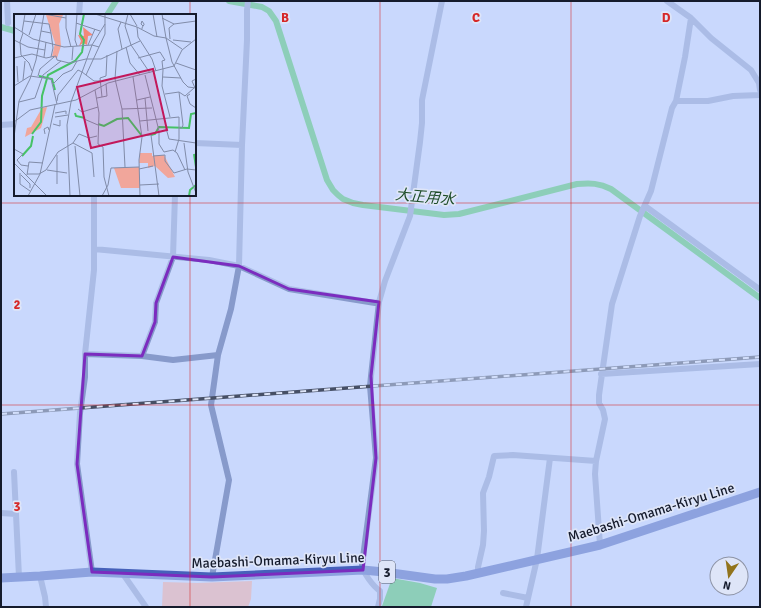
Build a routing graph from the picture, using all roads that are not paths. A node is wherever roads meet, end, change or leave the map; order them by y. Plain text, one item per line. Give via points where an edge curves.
1 (7, 1) edge
2 (80, 1) edge
3 (248, 1) edge
4 (442, 1) edge
5 (667, 1) edge
6 (79, 14) edge
7 (691, 18) junction
8 (8, 23) dead end
9 (760, 90) edge
10 (760, 95) edge
11 (676, 101) junction
12 (14, 124) edge
13 (1, 125) edge
14 (196, 143) edge
15 (242, 145) junction
16 (94, 196) edge
17 (175, 196) edge
18 (645, 207) junction
19 (94, 248) junction
20 (173, 257) junction
21 (239, 266) junction
22 (759, 289) edge
23 (379, 302) junction
24 (86, 354) junction
25 (218, 355) junction
26 (142, 356) junction
27 (760, 364) edge
28 (601, 374) junction
29 (550, 458) junction
30 (596, 461) junction
31 (14, 472) dead end
32 (760, 492) edge
33 (1, 512) edge
34 (16, 514) junction
35 (600, 545) junction
36 (537, 559) junction
37 (363, 570) junction
38 (92, 572) junction
39 (123, 574) junction
40 (478, 574) junction
41 (40, 576) junction
42 (19, 577) junction
43 (212, 577) junction
44 (1, 578) edge
45 (503, 593) dead end
46 (528, 598) junction
47 (46, 607) edge
48 (146, 607) edge
49 (378, 607) edge
50 (526, 607) edge

1 - 8 street
2 - 6 street
3 - 15 street
4 - 23 street via 422,100 422,123 410,216
5 - 7 street
7 - 9 street via 711,38 751,70
7 - 11 street
10 - 11 street via 733,96 708,101
11 - 18 street
12 - 13 street
14 - 15 street
15 - 21 street
16 - 19 street
17 - 20 street
18 - 22 street
18 - 28 street via 612,304
19 - 20 street
19 - 24 street
20 - 21 street
20 - 26 street via 156,302 155,322
21 - 23 street via 289,289
21 - 25 street via 231,309
23 - 37 street via 370,386 376,458
24 - 26 street
24 - 38 street via 77,464
25 - 26 street via 173,360
25 - 43 street via 211,405 229,480
27 - 28 street
28 - 30 street via 599,399 605,419
29 - 30 street
29 - 36 street
29 - 40 street via 494,456 483,493 484,531
30 - 35 street
31 - 34 street
32 - 35 main road, Maebashi-Omama-Kiryu Line / 3
33 - 34 street
34 - 42 street
35 - 36 main road, Maebashi-Omama-Kiryu Line / 3
36 - 40 main road, Maebashi-Omama-Kiryu Line / 3
36 - 46 street
37 - 40 main road, Maebashi-Omama-Kiryu Line / 3 via 435,579
37 - 43 main road, Maebashi-Omama-Kiryu Line / 3
37 - 49 street via 380,591
38 - 39 main road, Maebashi-Omama-Kiryu Line / 3
38 - 41 main road, Maebashi-Omama-Kiryu Line / 3
39 - 43 main road, Maebashi-Omama-Kiryu Line / 3
39 - 48 street
41 - 42 main road, Maebashi-Omama-Kiryu Line / 3
41 - 47 street
42 - 44 main road, Maebashi-Omama-Kiryu Line / 3
45 - 46 street
46 - 50 street

